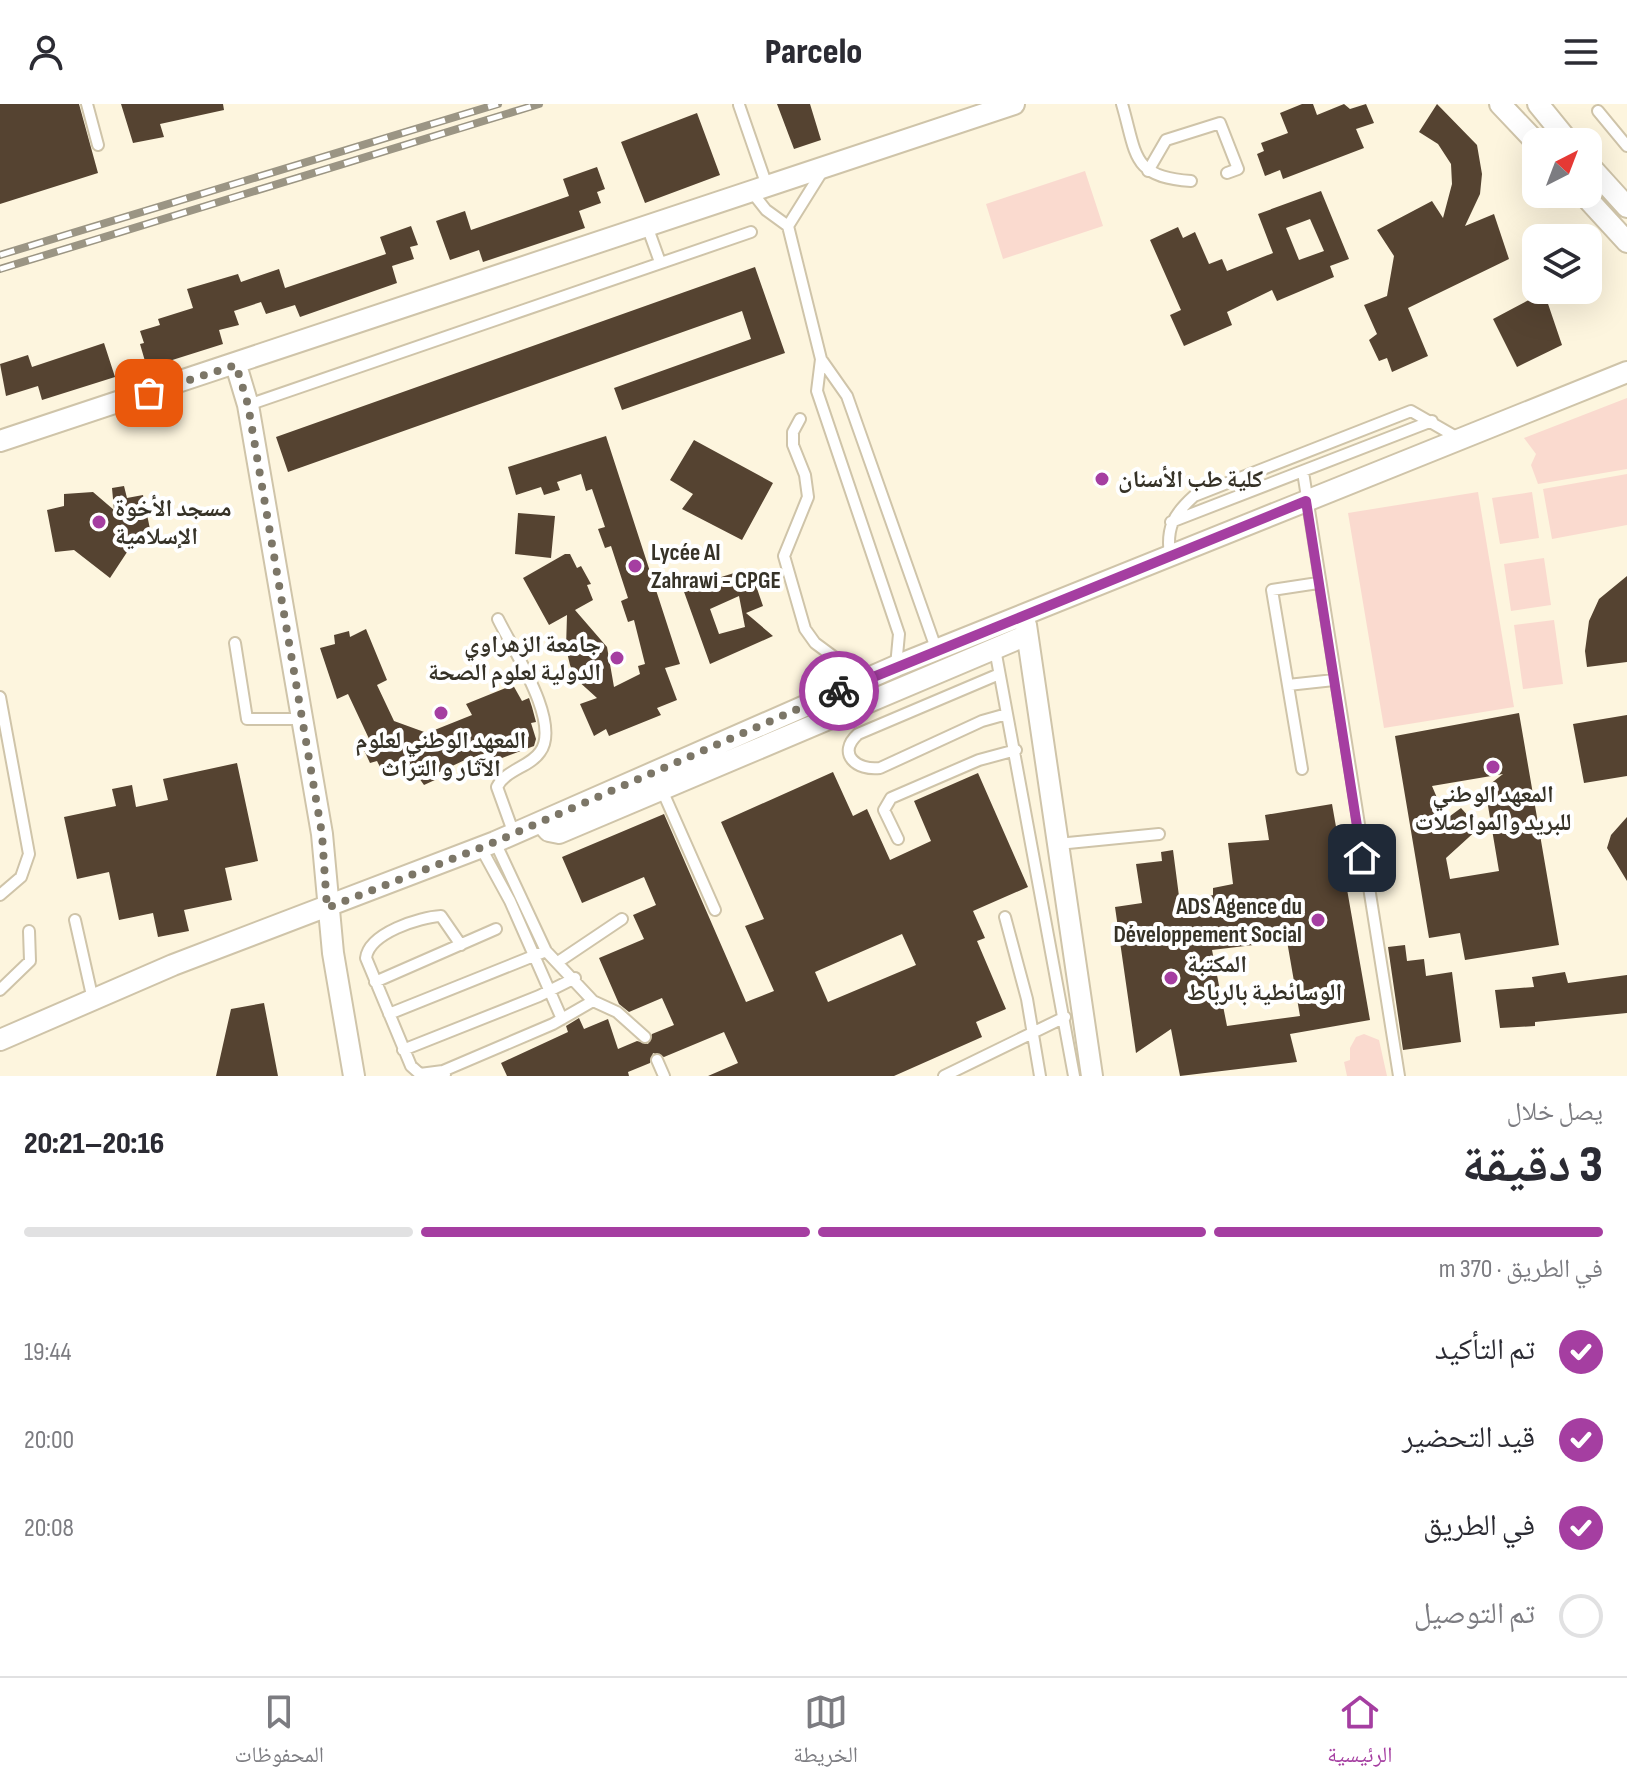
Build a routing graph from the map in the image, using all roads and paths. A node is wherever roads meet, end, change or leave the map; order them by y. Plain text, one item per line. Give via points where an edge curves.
1 (87, 104) edge
2 (1014, 104) edge
3 (1122, 104) edge
4 (1500, 104) edge
5 (1538, 104) edge
6 (739, 105) edge
7 (1598, 111) dead end
8 (1523, 128) edge
9 (1558, 128) edge
10 (98, 145) dead end
11 (1627, 146) edge
12 (826, 164) junction
13 (1148, 171) junction
14 (1227, 173) dead end
15 (1602, 179) edge
16 (1191, 181) dead end
17 (758, 186) junction
18 (1627, 207) edge
19 (1596, 208) edge
20 (646, 224) junction
21 (788, 226) junction
22 (751, 232) dead end
23 (1627, 242) edge
24 (660, 262) junction
25 (821, 359) junction
26 (236, 365) junction
27 (1627, 372) edge
28 (248, 405) junction
29 (800, 419) dead end
30 (1432, 421) junction
31 (1458, 439) junction
32 (0, 441) edge
33 (1303, 472) junction
34 (1306, 501) junction
35 (1171, 522) junction
36 (1170, 556) junction
37 (1318, 583) junction
38 (1024, 614) junction
39 (498, 619) dead end
40 (1027, 635) junction
41 (235, 643) dead end
42 (995, 649) junction
43 (937, 651) junction
44 (896, 666) junction
45 (997, 675) junction
46 (865, 680) junction
47 (1334, 680) junction
48 (1288, 685) junction
49 (0, 697) edge
50 (1007, 714) junction
51 (302, 719) junction
52 (1016, 750) junction
53 (1302, 769) dead end
54 (662, 790) junction
55 (541, 822) junction
56 (1159, 834) dead end
57 (898, 839) dead end
58 (497, 841) junction
59 (1058, 844) junction
60 (0, 895) edge
61 (327, 908) junction
62 (715, 910) dead end
63 (1005, 917) dead end
64 (622, 919) dead end
65 (75, 920) dead end
66 (496, 929) dead end
67 (29, 931) dead end
68 (461, 945) junction
69 (546, 951) junction
70 (535, 957) junction
71 (558, 962) junction
72 (575, 978) junction
73 (375, 982) junction
74 (0, 990) edge
75 (549, 992) junction
76 (93, 1000) junction
77 (593, 1001) junction
78 (389, 1014) junction
79 (1065, 1017) junction
80 (562, 1019) junction
81 (1031, 1033) junction
82 (645, 1037) dead end
83 (0, 1040) edge
84 (403, 1050) junction
85 (657, 1060) dead end
86 (444, 1073) edge
87 (354, 1076) edge
88 (664, 1076) edge
89 (944, 1076) edge
90 (1040, 1076) edge
91 (1074, 1076) edge
92 (1092, 1076) edge
93 (1399, 1076) edge

1 - 10 lane
2 - 12 street
3 - 13 lane via 1139,160
4 - 8 street
5 - 9 street
6 - 17 lane
7 - 11 lane
12 - 17 street
12 - 21 lane
13 - 14 lane via 1166,140 1220,123 1238,169
13 - 16 lane
15 - 18 street
17 - 20 street
17 - 21 lane via 766,210
19 - 23 street
20 - 24 lane
20 - 26 street
21 - 25 lane
22 - 24 lane
24 - 28 lane
25 - 43 lane via 847,396
25 - 44 lane via 817,391 899,634
26 - 28 street
26 - 32 street
27 - 31 street
28 - 51 street
29 - 46 lane via 793,445 808,497 784,556 805,629 815,643
30 - 31 lane
30 - 33 lane
30 - 35 lane via 1411,411 1194,496
31 - 34 street
33 - 34 lane
33 - 35 lane
34 - 36 street
34 - 37 lane
35 - 36 lane
36 - 38 street
37 - 47 lane
37 - 48 lane via 1272,590
38 - 40 street
38 - 43 street
39 - 58 lane via 545,719 545,742 539,754 497,787
40 - 42 street
40 - 59 street
41 - 51 lane via 247,719
42 - 45 lane
42 - 54 street
43 - 44 street
44 - 46 street
45 - 50 lane
45 - 50 lane via 858,734 848,753 855,765 880,768
46 - 55 street
47 - 48 lane
47 - 93 lane
48 - 53 lane
49 - 60 lane via 29,854 21,877
50 - 52 lane
51 - 61 street via 322,834
52 - 57 lane via 891,798 884,810
52 - 79 lane
54 - 55 street via 559,833
54 - 62 lane
55 - 58 street
56 - 59 lane
58 - 61 street
58 - 69 lane
58 - 70 lane
59 - 92 street
61 - 76 street
61 - 87 street
63 - 81 lane
64 - 71 lane
65 - 76 lane
66 - 68 lane
67 - 74 lane via 30,961
68 - 73 lane
68 - 73 lane via 441,916 375,939 366,958
69 - 70 lane
69 - 71 lane
70 - 75 lane
70 - 78 lane
71 - 72 lane
72 - 75 lane
72 - 77 lane
73 - 78 lane
75 - 80 lane
75 - 84 lane
76 - 83 street
77 - 80 lane
77 - 82 lane via 617,1012
78 - 84 lane
79 - 81 lane
79 - 91 lane
80 - 86 lane
81 - 89 lane
81 - 90 lane
84 - 86 lane via 420,1074
85 - 88 lane

